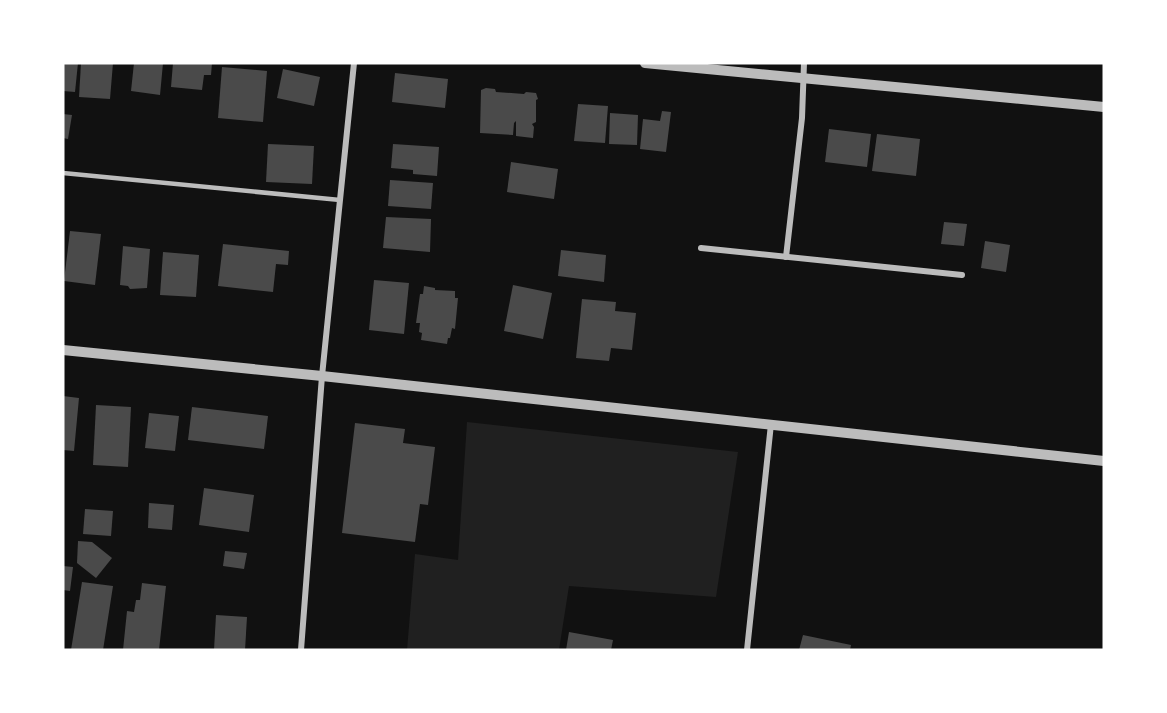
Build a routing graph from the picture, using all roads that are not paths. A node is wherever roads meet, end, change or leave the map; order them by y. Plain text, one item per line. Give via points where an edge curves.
1 (354, 63) edge
2 (645, 63) edge
3 (804, 63) edge
4 (802, 80) junction
5 (1104, 107) edge
6 (63, 173) edge
7 (340, 200) junction
8 (701, 248) dead end
9 (786, 256) junction
10 (962, 275) dead end
11 (63, 350) edge
12 (322, 376) junction
13 (771, 424) junction
14 (1104, 460) edge
15 (301, 650) edge
16 (747, 650) edge

1 - 7 street
2 - 4 street
3 - 4 street
4 - 5 street
4 - 9 street
6 - 7 lane
7 - 12 street
8 - 9 street
9 - 10 street
11 - 12 street
12 - 13 street
12 - 15 street
13 - 14 street
13 - 16 street

